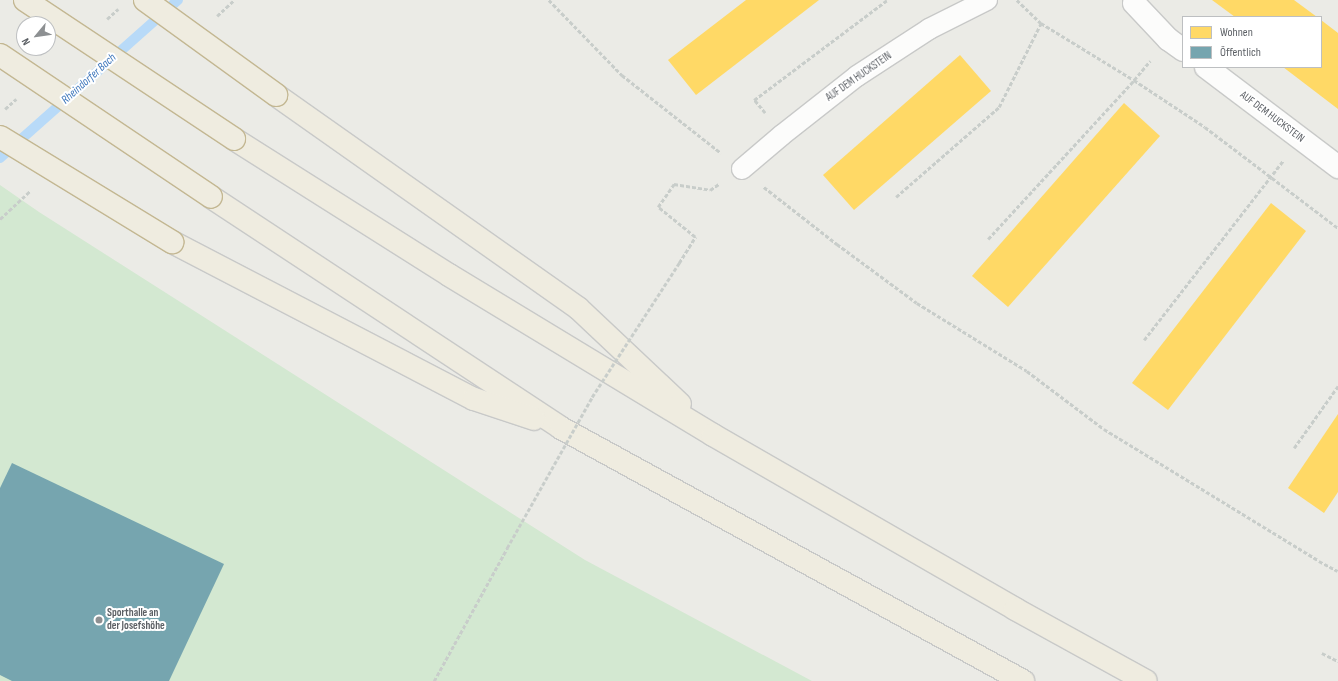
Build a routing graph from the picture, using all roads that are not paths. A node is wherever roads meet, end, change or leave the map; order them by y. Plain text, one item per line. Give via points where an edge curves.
1 (25, 0) edge
2 (145, 0) edge
3 (987, 0) edge
4 (1130, 2) edge
5 (1175, 44) edge
6 (0, 55) edge
7 (1207, 68) edge
8 (0, 137) edge
9 (1338, 167) edge
10 (742, 169) road end
11 (562, 428) junction
12 (713, 435) junction
13 (1023, 681) edge
14 (1146, 681) edge

1 - 12 highway, bridge via 234,139 449,275
2 - 12 highway, bridge via 578,308
3 - 10 lane, AUF DEM HUCKSTEIN via 929,30 857,76
4 - 5 street
6 - 11 highway, bridge
7 - 9 street, AUF DEM HUCKSTEIN
8 - 11 highway, bridge via 172,242 474,399
11 - 13 highway
12 - 14 highway via 1001,601

